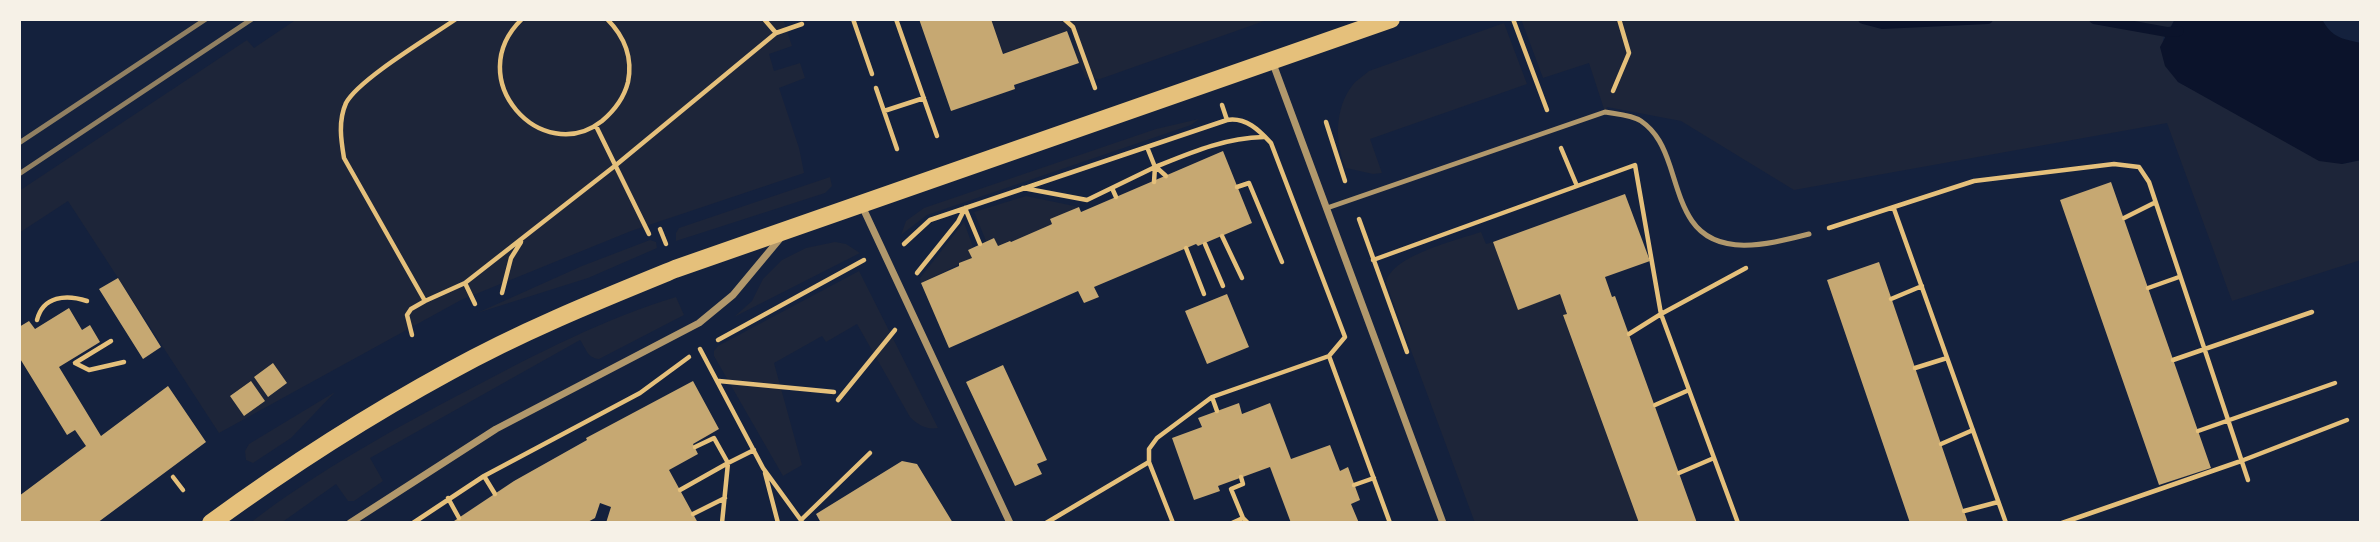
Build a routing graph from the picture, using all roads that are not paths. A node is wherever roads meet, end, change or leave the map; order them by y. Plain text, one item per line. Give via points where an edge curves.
1 (1391, 19) edge
2 (1272, 61) junction
3 (862, 205) junction
4 (1327, 208) junction
5 (787, 230) junction
6 (1809, 234) road end
7 (211, 523) edge
8 (350, 523) edge
9 (1010, 523) edge
10 (1443, 523) edge

1 - 2 main road
2 - 3 main road
2 - 4 street
3 - 5 main road
3 - 9 street
4 - 6 lane via 1605,112 1639,119 1656,133 1685,209 1706,234 1740,246
4 - 10 street
5 - 7 main road via 611,295 452,369 340,435
5 - 8 street via 733,295 699,323 496,429

